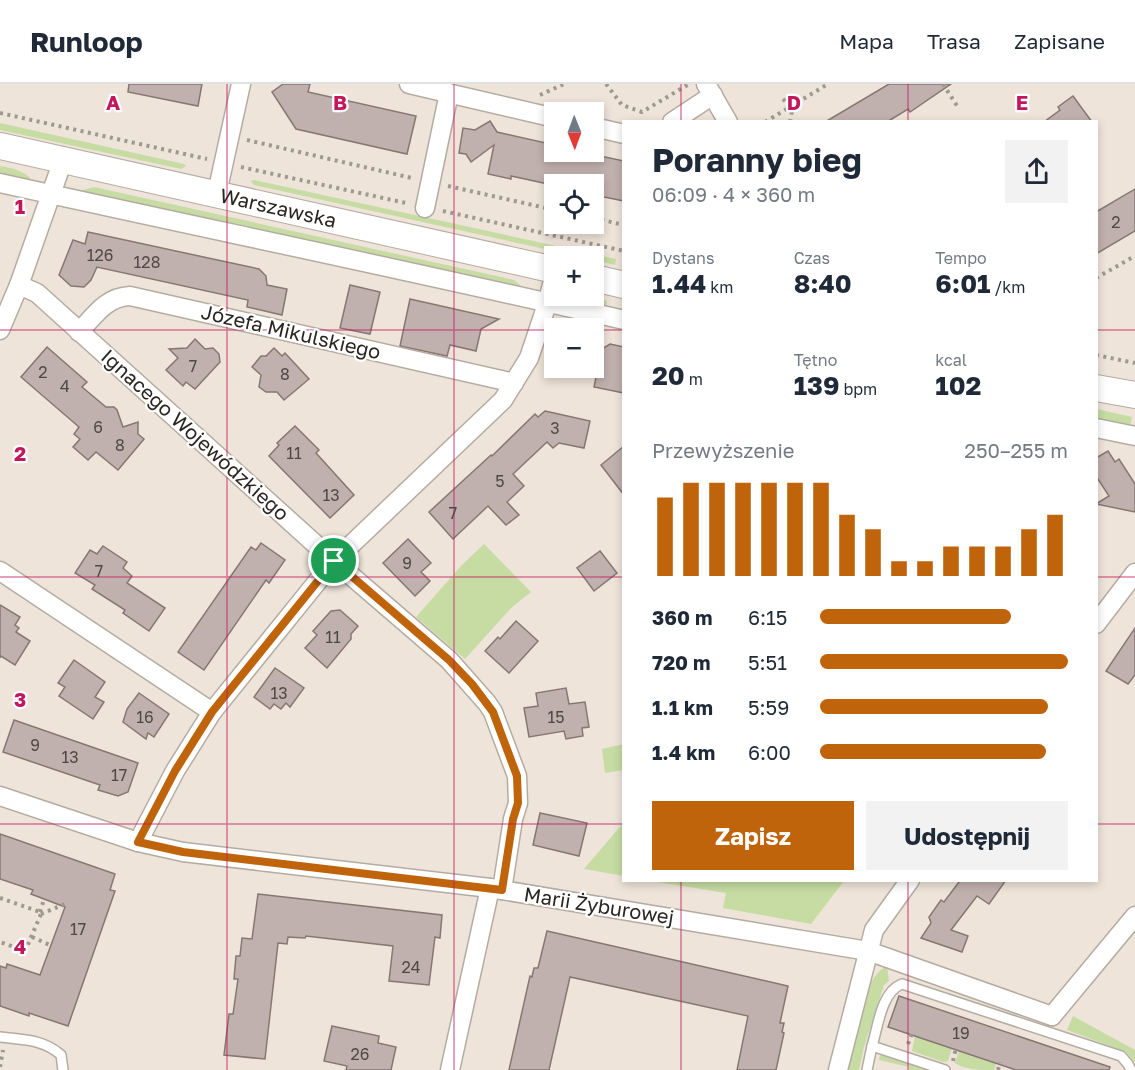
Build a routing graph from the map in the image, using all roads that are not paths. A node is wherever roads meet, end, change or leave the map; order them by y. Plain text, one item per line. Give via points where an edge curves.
1 (242, 84) edge
2 (409, 84) edge
3 (709, 90) edge
4 (449, 93) junction
5 (544, 115) edge
6 (674, 120) edge
7 (727, 120) edge
8 (604, 129) edge
9 (622, 134) edge
10 (0, 146) edge
11 (63, 160) junction
12 (0, 183) edge
13 (217, 194) junction
14 (52, 195) junction
15 (425, 207) road end
16 (544, 268) edge
17 (604, 280) edge
18 (20, 285) junction
19 (622, 285) edge
20 (544, 303) edge
21 (546, 306) edge
22 (557, 306) edge
23 (622, 320) edge
24 (0, 330) edge
25 (79, 332) junction
26 (514, 383) junction
27 (1098, 388) edge
28 (1135, 395) edge
29 (1098, 428) edge
30 (1135, 436) edge
31 (334, 561) junction
32 (0, 571) edge
33 (1135, 573) edge
34 (1098, 621) edge
35 (212, 712) junction
36 (0, 796) edge
37 (138, 842) junction
38 (909, 882) edge
39 (496, 889) junction
40 (1135, 916) edge
41 (868, 951) junction
42 (0, 1037) edge
43 (872, 1046) junction
44 (63, 1070) edge
45 (450, 1070) edge
46 (838, 1070) edge
47 (867, 1070) edge
48 (945, 1070) edge
49 (1131, 1070) edge

1 - 13 street
2 - 4 street
3 - 6 street
3 - 7 street
4 - 5 street
4 - 15 street
8 - 9 street
10 - 11 main road, Warszawska
11 - 13 main road, Warszawska
11 - 14 street
12 - 14 street
13 - 16 main road, Warszawska
14 - 18 street
14 - 20 street
17 - 19 main road
18 - 24 street
18 - 25 street, Ignacego Wojewódzkiego via 37,293
21 - 26 street via 529,358
22 - 23 street
25 - 26 street, Józefa Mikulskiego via 108,300 130,296
25 - 31 street, Ignacego Wojewódzkiego
26 - 31 street via 503,400
27 - 28 main road
29 - 30 street
31 - 35 street
31 - 39 street, Ignacego Wojewódzkiego via 449,660 493,712 517,776 518,803
32 - 35 street
33 - 34 street
35 - 37 street
36 - 37 street, Marii Żyburowej
37 - 39 street, Marii Żyburowej via 183,852
38 - 41 street via 874,930
39 - 41 street, Marii Żyburowej
39 - 45 street, Ignacego Wojewódzkiego
40 - 41 street, Marii Żyburowej via 1053,1016
41 - 46 street
42 - 44 lane via 27,1039 53,1048 61,1055
43 - 47 lane
43 - 48 lane
43 - 49 lane via 890,991 902,984 1121,1056

